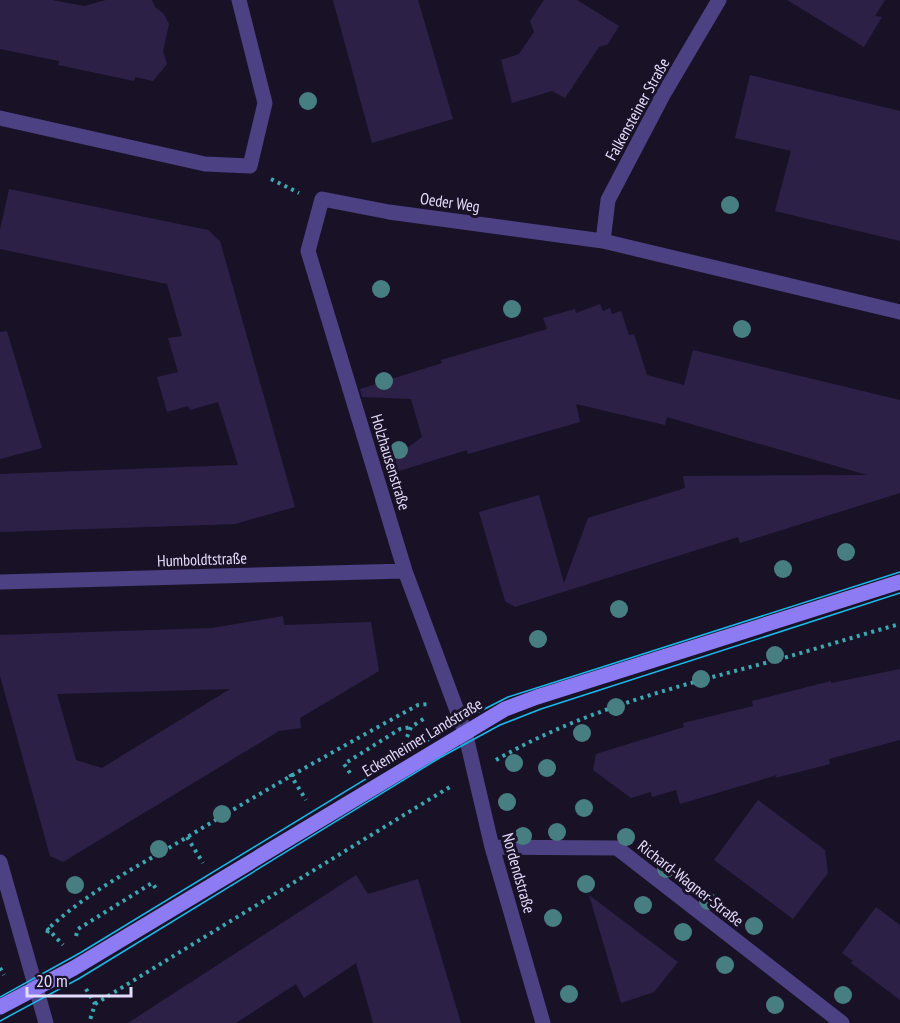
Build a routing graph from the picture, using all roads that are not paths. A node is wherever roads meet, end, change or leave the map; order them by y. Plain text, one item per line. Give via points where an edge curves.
1 (239, 0) edge
2 (719, 0) edge
3 (0, 118) edge
4 (322, 199) joint
5 (603, 241) junction
6 (900, 312) edge
7 (405, 571) junction
8 (0, 582) edge
9 (900, 582) edge
10 (465, 732) junction
11 (492, 847) junction
12 (0, 862) edge
13 (35, 989) junction
14 (0, 1007) edge
15 (46, 1023) edge
16 (543, 1023) edge
17 (842, 1023) edge

1 - 3 street via 265,103 250,166 205,164
2 - 5 street, Falkensteiner Straße via 608,200
4 - 5 street, Oeder Weg
4 - 7 street, Holzhausenstraße via 308,250
5 - 6 street, Oeder Weg
7 - 8 street, Humboldtstraße
7 - 10 street, Holzhausenstraße
9 - 10 main road, Eckenheimer Landstraße via 537,697 505,709
10 - 11 street, Nordendstraße
10 - 13 main road, Eckenheimer Landstraße
11 - 16 street, Nordendstraße
11 - 17 street, Richard-Wagner-Straße via 617,848
12 - 13 street
13 - 14 main road, Eckenheimer Landstraße
13 - 15 street

